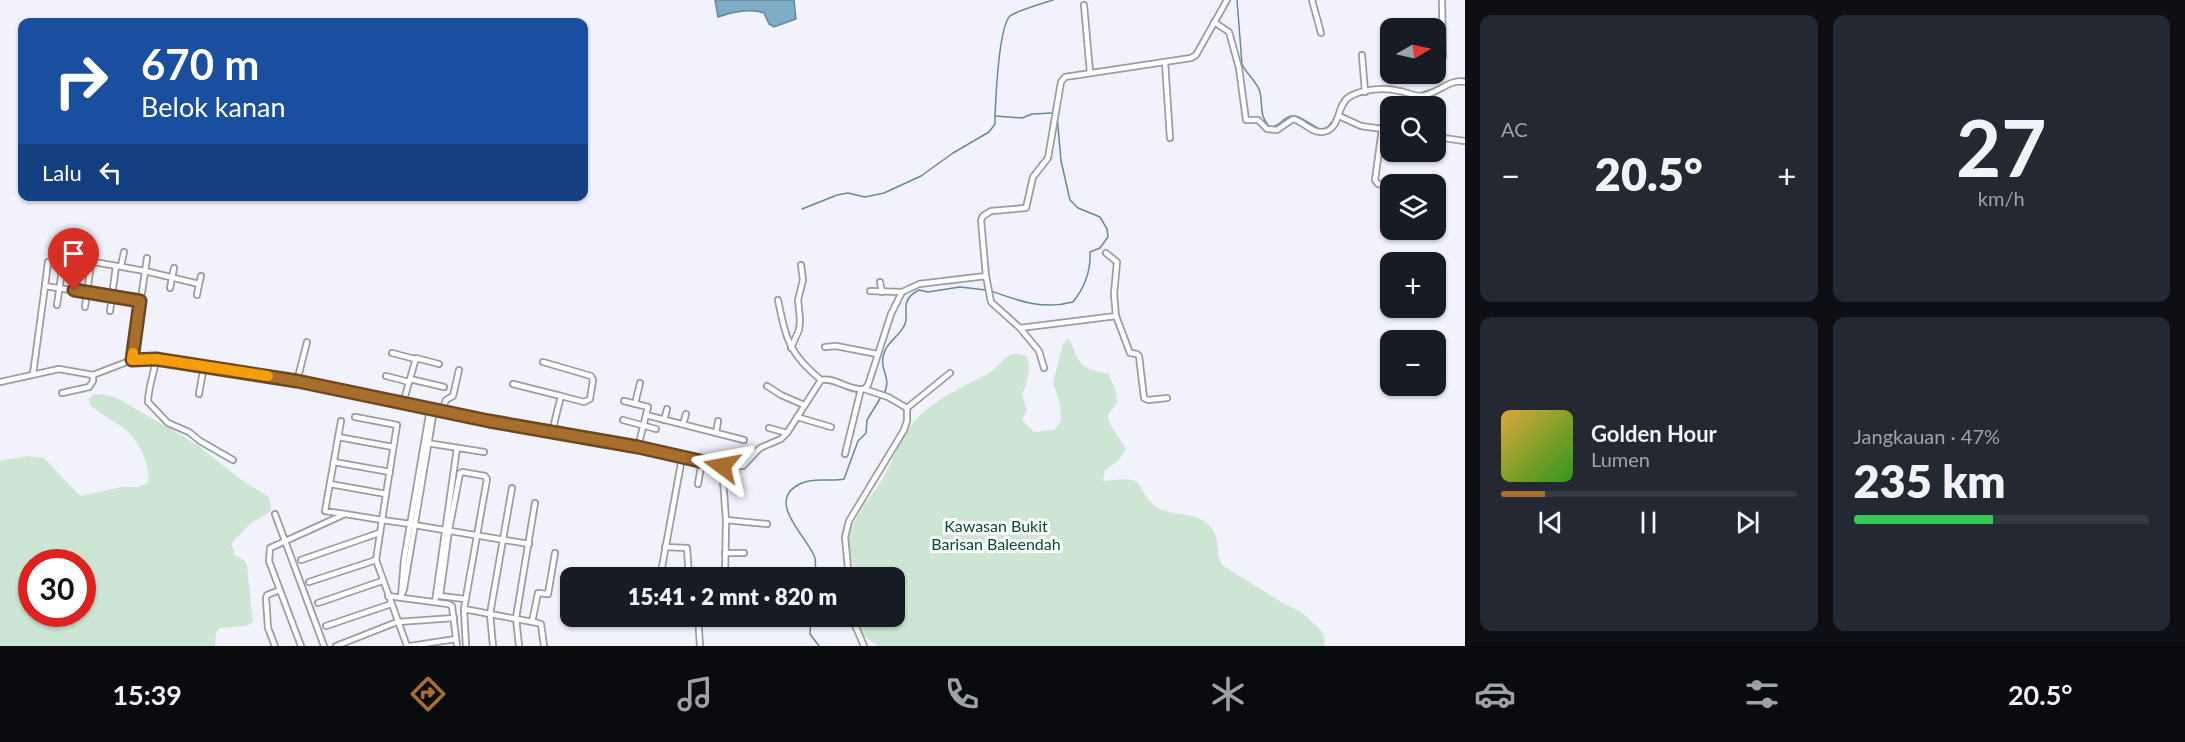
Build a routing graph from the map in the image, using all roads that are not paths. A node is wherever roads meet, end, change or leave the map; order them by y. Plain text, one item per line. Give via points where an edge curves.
1 (1227, 0) edge
2 (1312, 0) edge
3 (1442, 0) edge
4 (1084, 5) dead end
5 (1441, 18) edge
6 (1214, 22) junction
7 (1321, 33) dead end
8 (1362, 55) dead end
9 (1165, 62) junction
10 (1090, 72) junction
11 (1465, 82) edge
12 (1365, 89) junction
13 (1419, 96) joint
14 (1338, 116) junction
15 (1380, 129) edge
16 (1170, 138) dead end
17 (1446, 138) edge
18 (1465, 141) edge
19 (1380, 142) edge
20 (1380, 184) edge
21 (124, 252) dead end
22 (1106, 254) dead end
23 (147, 258) dead end
24 (48, 262) dead end
25 (63, 263) dead end
26 (801, 265) dead end
27 (118, 266) junction
28 (174, 268) dead end
29 (145, 271) junction
30 (201, 276) dead end
31 (986, 276) junction
32 (172, 278) junction
33 (880, 282) dead end
34 (199, 284) junction
35 (45, 286) junction
36 (60, 288) junction
37 (170, 288) dead end
38 (870, 291) dead end
39 (87, 292) junction
40 (882, 292) junction
41 (902, 292) junction
42 (197, 295) dead end
43 (111, 296) junction
44 (778, 300) dead end
45 (140, 301) junction
46 (57, 305) dead end
47 (85, 307) dead end
48 (110, 312) dead end
49 (1116, 316) junction
50 (1020, 328) junction
51 (308, 342) dead end
52 (825, 347) dead end
53 (791, 348) junction
54 (392, 353) dead end
55 (877, 354) junction
56 (156, 359) junction
57 (415, 359) junction
58 (132, 360) junction
59 (543, 362) dead end
60 (439, 364) dead end
61 (204, 365) junction
62 (1044, 368) dead end
63 (459, 370) dead end
64 (950, 373) dead end
65 (33, 374) junction
66 (93, 375) junction
67 (386, 376) dead end
68 (410, 380) junction
69 (820, 380) junction
70 (297, 381) junction
71 (0, 382) edge
72 (640, 382) dead end
73 (513, 384) dead end
74 (767, 386) dead end
75 (444, 387) dead end
76 (863, 389) junction
77 (62, 393) dead end
78 (200, 394) dead end
79 (561, 396) junction
80 (1167, 398) dead end
81 (624, 401) dead end
82 (403, 403) junction
83 (635, 404) junction
84 (804, 405) junction
85 (667, 408) dead end
86 (907, 408) junction
87 (432, 409) junction
88 (442, 411) junction
89 (686, 414) dead end
90 (646, 415) junction
91 (355, 417) dead end
92 (797, 417) junction
93 (623, 420) dead end
94 (664, 420) junction
95 (341, 421) dead end
96 (718, 421) dead end
97 (683, 424) junction
98 (643, 426) junction
99 (831, 427) dead end
100 (769, 428) dead end
101 (656, 429) dead end
102 (552, 432) junction
103 (716, 433) junction
104 (787, 433) junction
105 (338, 437) junction
106 (744, 440) dead end
107 (426, 443) junction
108 (393, 447) junction
109 (638, 447) junction
110 (457, 448) junction
111 (484, 452) dead end
112 (845, 453) dead end
113 (725, 455) dead end
114 (682, 458) junction
115 (233, 460) dead end
116 (702, 461) junction
117 (334, 462) junction
118 (722, 466) junction
119 (390, 472) junction
120 (330, 484) junction
121 (698, 484) dead end
122 (512, 488) dead end
123 (386, 494) junction
124 (536, 503) dead end
125 (276, 514) dead end
126 (345, 514) junction
127 (382, 520) junction
128 (726, 520) junction
129 (767, 524) dead end
130 (412, 525) junction
131 (447, 530) junction
132 (380, 533) junction
133 (478, 536) junction
134 (504, 540) junction
135 (285, 541) junction
136 (529, 543) junction
137 (665, 547) junction
138 (555, 553) dead end
139 (725, 553) junction
140 (744, 553) dead end
141 (301, 560) dead end
142 (376, 560) junction
143 (662, 567) edge
144 (688, 567) edge
145 (724, 567) edge
146 (848, 567) edge
147 (382, 581) junction
148 (309, 582) dead end
149 (280, 590) junction
150 (388, 596) junction
151 (401, 597) junction
152 (465, 599) junction
153 (435, 602) junction
154 (318, 603) dead end
155 (391, 604) junction
156 (464, 609) junction
157 (490, 614) junction
158 (454, 618) junction
159 (516, 618) junction
160 (397, 622) junction
161 (532, 622) junction
162 (326, 626) dead end
163 (699, 627) edge
164 (856, 627) edge
165 (456, 639) junction
166 (275, 646) edge
167 (301, 646) edge
168 (324, 646) edge
169 (336, 646) edge
170 (408, 646) edge
171 (457, 646) edge
172 (466, 646) edge
173 (493, 646) edge
174 (519, 646) edge
175 (544, 646) edge
176 (700, 646) edge
177 (864, 646) edge

1 - 6 street
2 - 7 street
3 - 5 street
4 - 10 street
6 - 9 street via 1196,55
6 - 14 street via 1229,32 1246,120 1258,120 1267,129 1277,130 1293,119 1324,132 1335,124
8 - 12 street
9 - 10 street
9 - 16 street
10 - 31 street via 1062,80 1048,158 1033,177 1026,208 991,211 983,216
11 - 13 street via 1456,81
12 - 13 street via 1390,89
12 - 14 street via 1345,100
14 - 15 street via 1360,126
17 - 18 street
19 - 20 street via 1374,180
21 - 27 street
22 - 49 street via 1118,263
23 - 29 street
24 - 35 street
25 - 36 street
26 - 53 street via 799,330
27 - 29 street
27 - 39 street via 92,262
27 - 43 street
28 - 32 street
29 - 32 street
29 - 45 street
30 - 34 street
31 - 41 street via 919,285
31 - 50 street via 995,308
32 - 34 street
32 - 37 street
33 - 40 street
34 - 42 street
35 - 36 street
35 - 65 street
36 - 39 street
36 - 46 street
38 - 40 street
39 - 43 street
39 - 47 street
40 - 41 street
41 - 55 street
43 - 45 street
43 - 48 street
44 - 53 street
45 - 58 street
49 - 50 street
49 - 80 street via 1130,353 1139,356 1144,398
50 - 62 street via 1039,351
51 - 70 street
52 - 55 street
53 - 69 street
54 - 57 street
55 - 76 street via 870,381
56 - 58 street
56 - 61 street
56 - 115 street via 148,402 168,423
57 - 60 street
57 - 68 street
58 - 66 street
59 - 79 street via 591,376 590,399 584,402
61 - 70 street
61 - 78 street
63 - 88 street via 453,396 446,400
64 - 86 street
65 - 66 street via 59,369
65 - 71 street
66 - 77 street via 89,387
67 - 68 street
68 - 75 street
68 - 82 street
69 - 76 street
69 - 84 street
70 - 82 street
72 - 83 street
73 - 79 street
74 - 84 street
76 - 86 street
76 - 112 street
79 - 102 street
81 - 83 street
82 - 87 street
83 - 90 street via 648,407
84 - 92 street
85 - 94 street
86 - 146 street via 904,430 849,521 845,537
87 - 88 street
87 - 107 street
88 - 102 street
89 - 97 street
90 - 94 street
90 - 98 street
91 - 108 street via 397,425
92 - 99 street
92 - 104 street
93 - 98 street
94 - 97 street
95 - 105 street
96 - 103 street
97 - 103 street
98 - 101 street
98 - 109 street
100 - 104 street
102 - 109 street
103 - 106 street
104 - 118 street via 760,448 743,466
105 - 108 street
105 - 117 street
107 - 110 street
107 - 130 street
108 - 119 street
109 - 114 street
110 - 111 street
110 - 131 street
113 - 118 street
114 - 116 street
114 - 137 street
116 - 118 street
116 - 121 street
117 - 119 street
117 - 120 street
118 - 128 street
119 - 123 street
120 - 123 street
120 - 126 street via 325,511
122 - 134 street
123 - 127 street
124 - 136 street
125 - 135 street
126 - 127 street
126 - 135 street
127 - 130 street
127 - 132 street
128 - 129 street
128 - 139 street
130 - 131 street
130 - 151 street
131 - 133 street
131 - 133 street via 460,473 485,476
131 - 152 street via 440,596
131 - 153 street
132 - 141 street
132 - 142 street
133 - 134 street
133 - 152 street
134 - 136 street
134 - 157 street
135 - 149 street via 268,551
135 - 168 street
136 - 159 street
137 - 143 street
137 - 144 street via 687,548
138 - 161 street via 548,594 538,592
139 - 140 street
139 - 145 street
142 - 147 street
142 - 148 street
147 - 150 street
147 - 154 street
149 - 166 street via 266,598 268,627
149 - 167 street
150 - 151 street
150 - 155 street
151 - 153 street
152 - 156 street
153 - 158 street via 452,606
155 - 160 street
155 - 162 street
156 - 157 street
156 - 172 street
157 - 159 street
157 - 173 street
158 - 160 street
158 - 165 street
159 - 161 street
159 - 174 street
160 - 169 street
160 - 170 street
161 - 175 street via 541,624
163 - 176 street
164 - 177 street
165 - 170 street
165 - 171 street

